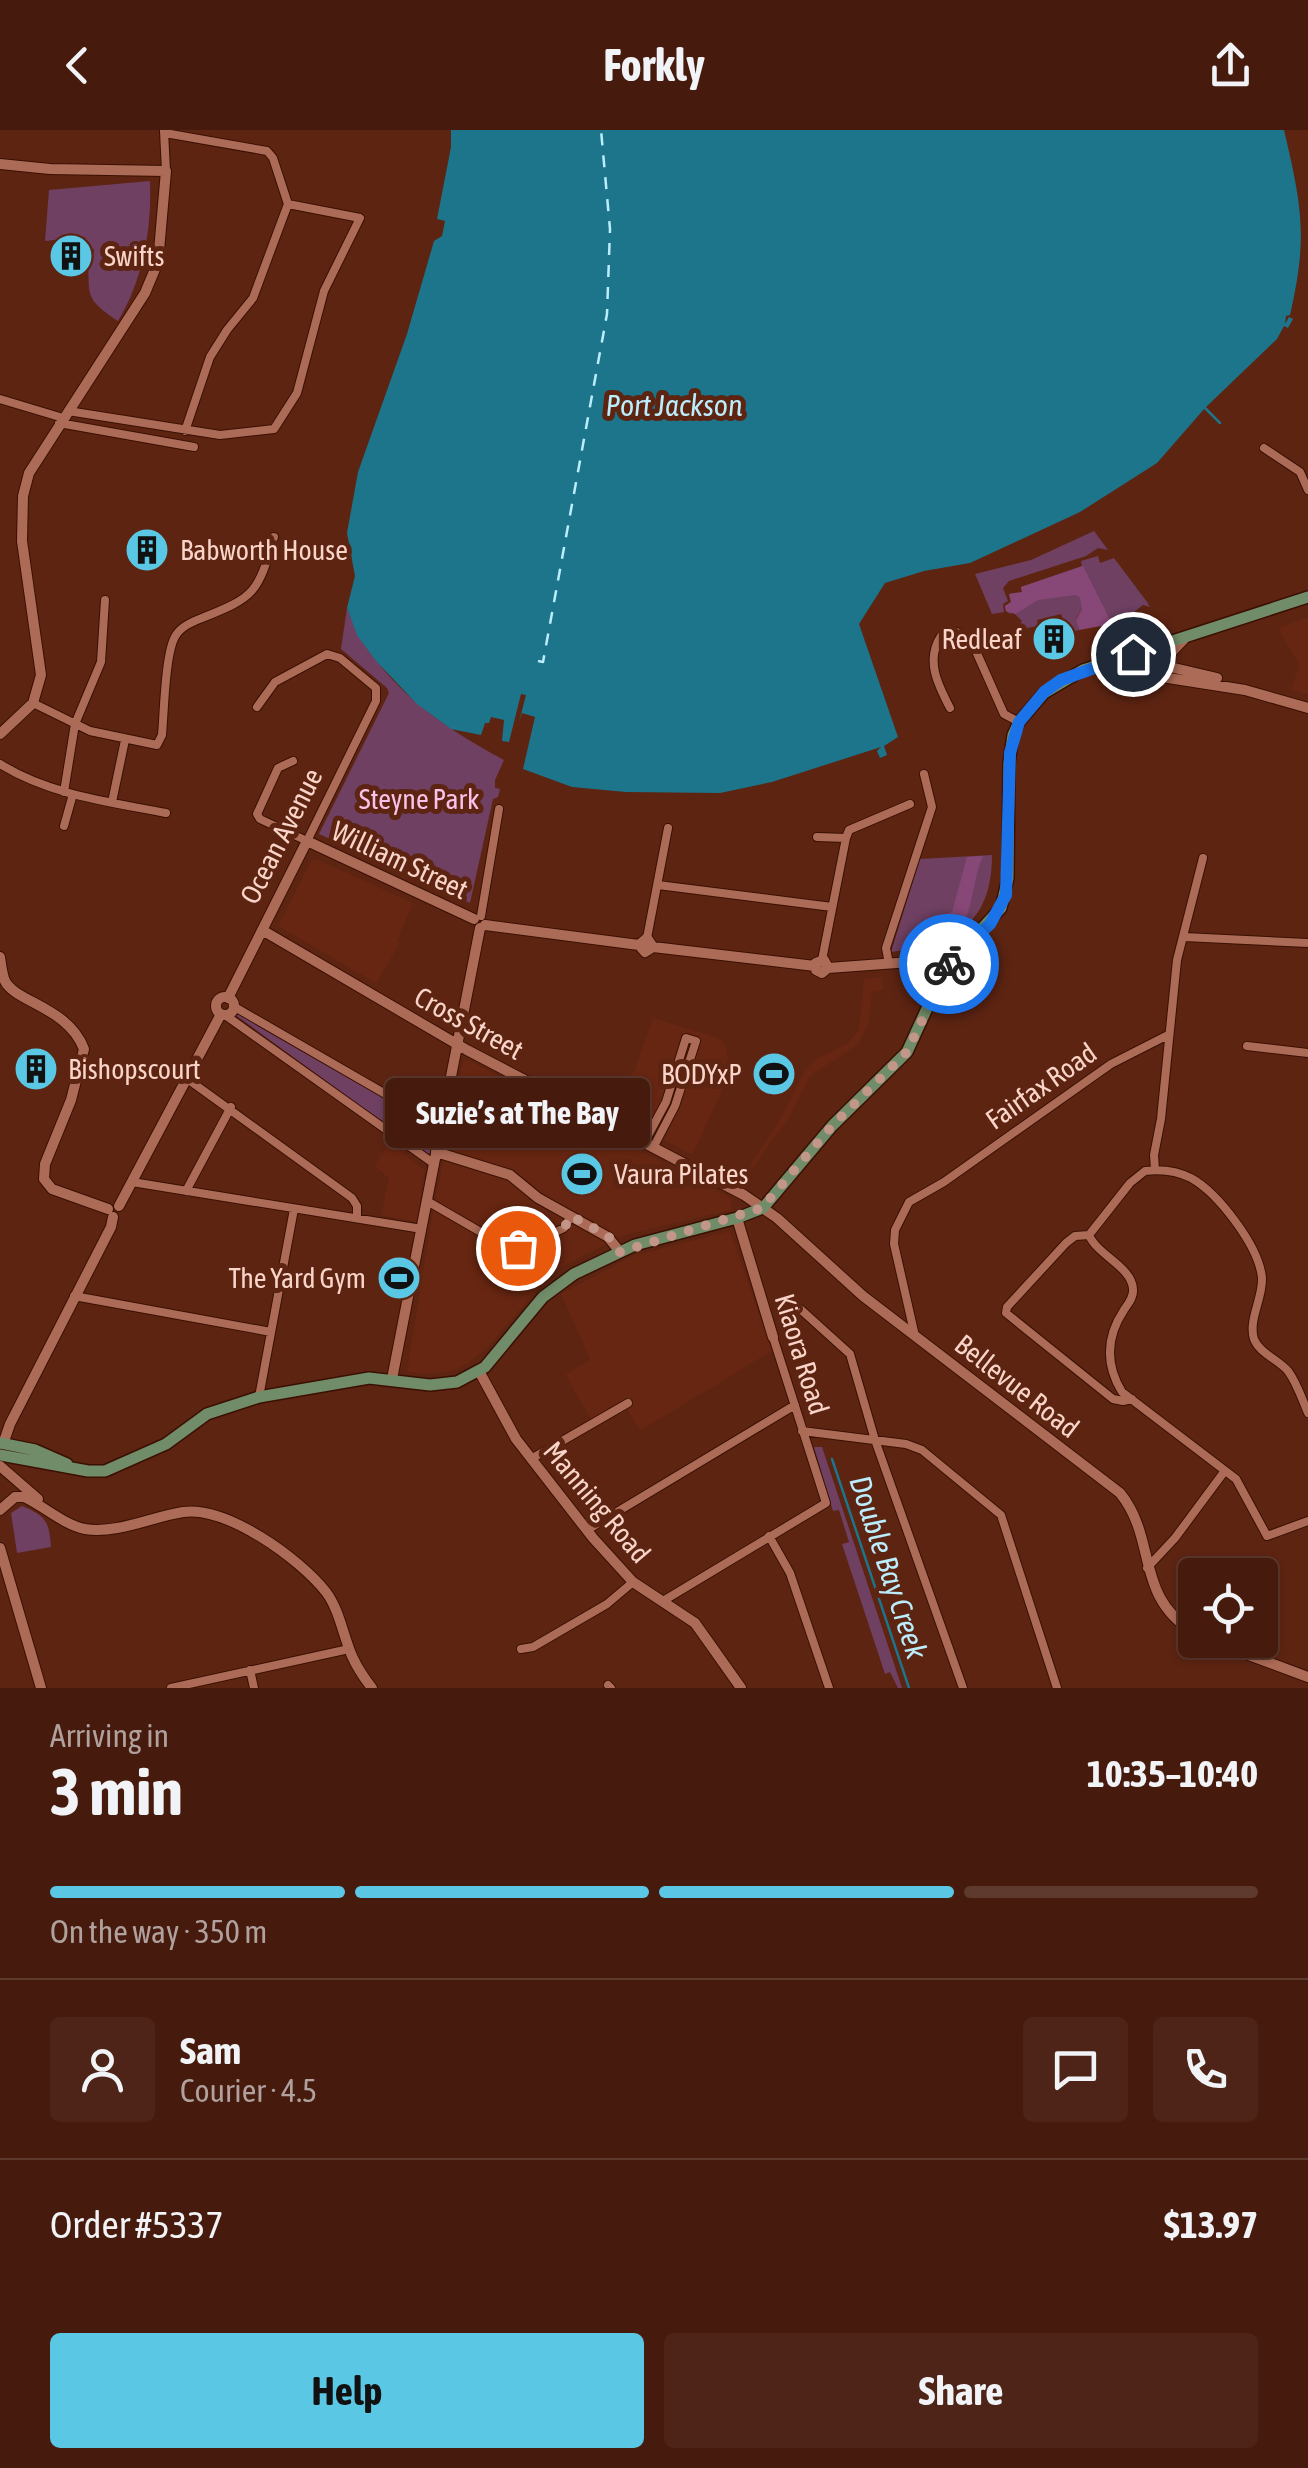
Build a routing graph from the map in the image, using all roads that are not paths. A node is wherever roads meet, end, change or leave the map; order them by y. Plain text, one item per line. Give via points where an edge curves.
1 (165, 132) edge
2 (0, 166) edge
3 (166, 171) junction
4 (288, 204) junction
5 (0, 399) edge
6 (63, 417) junction
7 (185, 430) junction
8 (194, 447) dead end
9 (1264, 448) dead end
10 (1308, 490) edge
11 (274, 537) dead end
12 (1308, 598) edge
13 (105, 600) dead end
14 (1184, 639) junction
15 (1116, 660) junction
16 (1286, 702) junction
17 (33, 703) junction
18 (256, 707) dead end
19 (950, 708) dead end
20 (1308, 708) edge
21 (1019, 722) junction
22 (75, 724) junction
23 (0, 734) edge
24 (125, 740) junction
25 (293, 761) dead end
26 (0, 764) edge
27 (924, 774) dead end
28 (68, 793) junction
29 (112, 802) junction
30 (910, 804) dead end
31 (499, 809) dead end
32 (166, 812) dead end
33 (64, 826) dead end
34 (668, 828) dead end
35 (817, 838) dead end
36 (846, 838) junction
37 (307, 841) junction
38 (325, 849) junction
39 (1203, 858) dead end
40 (298, 859) junction
41 (658, 886) junction
42 (832, 907) junction
43 (480, 922) junction
44 (262, 930) junction
45 (981, 933) junction
46 (1184, 937) junction
47 (647, 943) junction
48 (1308, 943) edge
49 (0, 957) edge
50 (892, 964) junction
51 (822, 965) junction
52 (946, 967) junction
53 (227, 1008) junction
54 (1168, 1035) junction
55 (457, 1044) junction
56 (1247, 1046) dead end
57 (1308, 1053) edge
58 (680, 1057) junction
59 (690, 1061) junction
60 (186, 1078) junction
61 (671, 1102) junction
62 (231, 1107) junction
63 (441, 1126) junction
64 (649, 1145) junction
65 (434, 1158) junction
66 (1154, 1170) junction
67 (132, 1182) junction
68 (186, 1190) junction
69 (427, 1200) junction
70 (762, 1208) junction
71 (294, 1209) junction
72 (113, 1211) junction
73 (571, 1216) junction
74 (356, 1218) junction
75 (737, 1218) junction
76 (422, 1229) junction
77 (1090, 1234) junction
78 (620, 1252) junction
79 (74, 1296) junction
80 (788, 1298) dead end
81 (271, 1332) junction
82 (916, 1336) junction
83 (773, 1337) joint
84 (479, 1372) junction
85 (392, 1379) junction
86 (259, 1397) junction
87 (1132, 1399) junction
88 (628, 1403) dead end
89 (795, 1405) junction
90 (1308, 1413) edge
91 (802, 1431) junction
92 (876, 1440) junction
93 (1, 1451) edge
94 (530, 1459) junction
95 (0, 1466) edge
96 (1224, 1472) junction
97 (0, 1510) edge
98 (50, 1510) junction
99 (1308, 1522) edge
100 (587, 1530) junction
101 (769, 1536) junction
102 (0, 1548) edge
103 (1147, 1568) junction
104 (633, 1582) junction
105 (663, 1601) junction
106 (1178, 1620) edge
107 (349, 1649) junction
108 (521, 1649) dead end
109 (1257, 1658) edge
110 (250, 1670) junction
111 (1308, 1677) edge
112 (41, 1688) edge
113 (171, 1688) edge
114 (254, 1688) edge
115 (372, 1688) edge
116 (741, 1688) edge
117 (829, 1688) edge
118 (963, 1688) edge
119 (1057, 1688) edge

1 - 3 street
1 - 4 street via 267,150
2 - 3 street
3 - 6 street via 152,278
4 - 7 street via 253,298 210,358
4 - 7 street via 360,218 324,291 297,394 268,432
5 - 6 street
6 - 7 street
6 - 8 street
6 - 17 street via 34,462 22,496 41,674
9 - 10 street via 1300,472
11 - 24 street via 264,573 246,600 176,634 159,743
12 - 14 main road
13 - 22 street via 101,662
14 - 15 main road
14 - 16 street via 1168,657 1174,670 1242,683
15 - 16 street via 1130,672
15 - 21 main road via 1054,684
16 - 20 street
17 - 22 street
17 - 23 street
18 - 37 street, Ocean Avenue via 275,682 322,656 340,658 376,688 378,696
19 - 21 street via 935,679 935,646 957,632 971,640 1004,714
21 - 45 main road via 1010,753 1006,895
22 - 24 street
22 - 28 street
24 - 29 street
25 - 37 street via 278,768 258,808 260,819
26 - 28 street
27 - 50 street via 932,807 886,948
28 - 29 street
28 - 33 street
29 - 32 street
30 - 36 street via 850,830
31 - 43 street
34 - 41 street
35 - 36 street
36 - 42 street
37 - 38 street, William Street
37 - 40 street, Ocean Avenue
38 - 40 street
38 - 43 street, William Street
39 - 46 street
40 - 44 street, Ocean Avenue
41 - 42 street
41 - 47 street
42 - 51 street
43 - 47 street, William Street
43 - 55 street
44 - 53 street, Ocean Avenue
44 - 55 street, Cross Street
45 - 50 street
45 - 52 main road
46 - 48 street
46 - 54 street
47 - 51 street, William Street
49 - 72 street via 11,989 60,1016 84,1049 44,1179
50 - 51 street, William Street
50 - 52 street, William Street
52 - 70 main road via 907,1052
53 - 60 street, Ocean Avenue
53 - 63 street
53 - 65 street
54 - 66 street
54 - 82 street, Fairfax Road via 1111,1064 909,1202 894,1244
55 - 63 street
55 - 64 street, Cross Street
56 - 57 street
58 - 59 street
58 - 59 street via 686,1038 696,1041
58 - 61 street
59 - 61 street
60 - 62 street
60 - 67 street, Ocean Avenue
61 - 64 street
62 - 68 street
62 - 74 street via 352,1198
63 - 65 street
64 - 70 street, Cross Street
65 - 69 street
65 - 73 street via 510,1175
66 - 77 street via 1130,1183
66 - 90 street via 1197,1182 1234,1221 1262,1274 1254,1339 1294,1379
67 - 68 street
67 - 72 street, Ocean Avenue
68 - 71 street
69 - 73 street via 510,1247 547,1237
69 - 76 street
70 - 75 main road
70 - 82 street, Bellevue Road
71 - 74 street
71 - 81 street
72 - 79 street, Ocean Avenue via 111,1228
73 - 78 street via 608,1236
74 - 76 street
75 - 78 main road
75 - 83 street, Kiaora Road
76 - 85 street
77 - 87 street via 1133,1286 1109,1348 1116,1381
77 - 87 street via 1071,1238 1006,1311 1113,1398
78 - 84 main road via 550,1290
79 - 81 street
79 - 93 street, Ocean Avenue
80 - 92 street via 850,1354
81 - 86 street
82 - 103 street, Bellevue Road via 1120,1493 1136,1520
83 - 89 street, Kiaora Road
84 - 85 main road via 448,1385
84 - 94 street, Manning Road
85 - 86 main road via 332,1382
86 - 93 main road via 207,1414 166,1444 99,1472 48,1454
87 - 96 street
88 - 94 street
89 - 91 street, Kiaora Road
89 - 100 street
91 - 92 street
91 - 101 street, Kiaora Road via 826,1503
92 - 118 street
92 - 119 street via 922,1450 1001,1515
94 - 100 street, Manning Road
95 - 98 street
96 - 99 street via 1236,1479 1268,1536
96 - 103 street
97 - 98 street via 18,1496
98 - 107 street via 88,1529 188,1512 231,1521 323,1588
100 - 104 street, Manning Road
101 - 105 street
101 - 117 street via 790,1573
102 - 112 street
103 - 106 street, Bellevue Road
104 - 105 street, Manning Road
104 - 108 street via 607,1604
105 - 116 street, Manning Road via 695,1624
107 - 110 street
107 - 115 street
109 - 111 street
110 - 113 street
110 - 114 street

